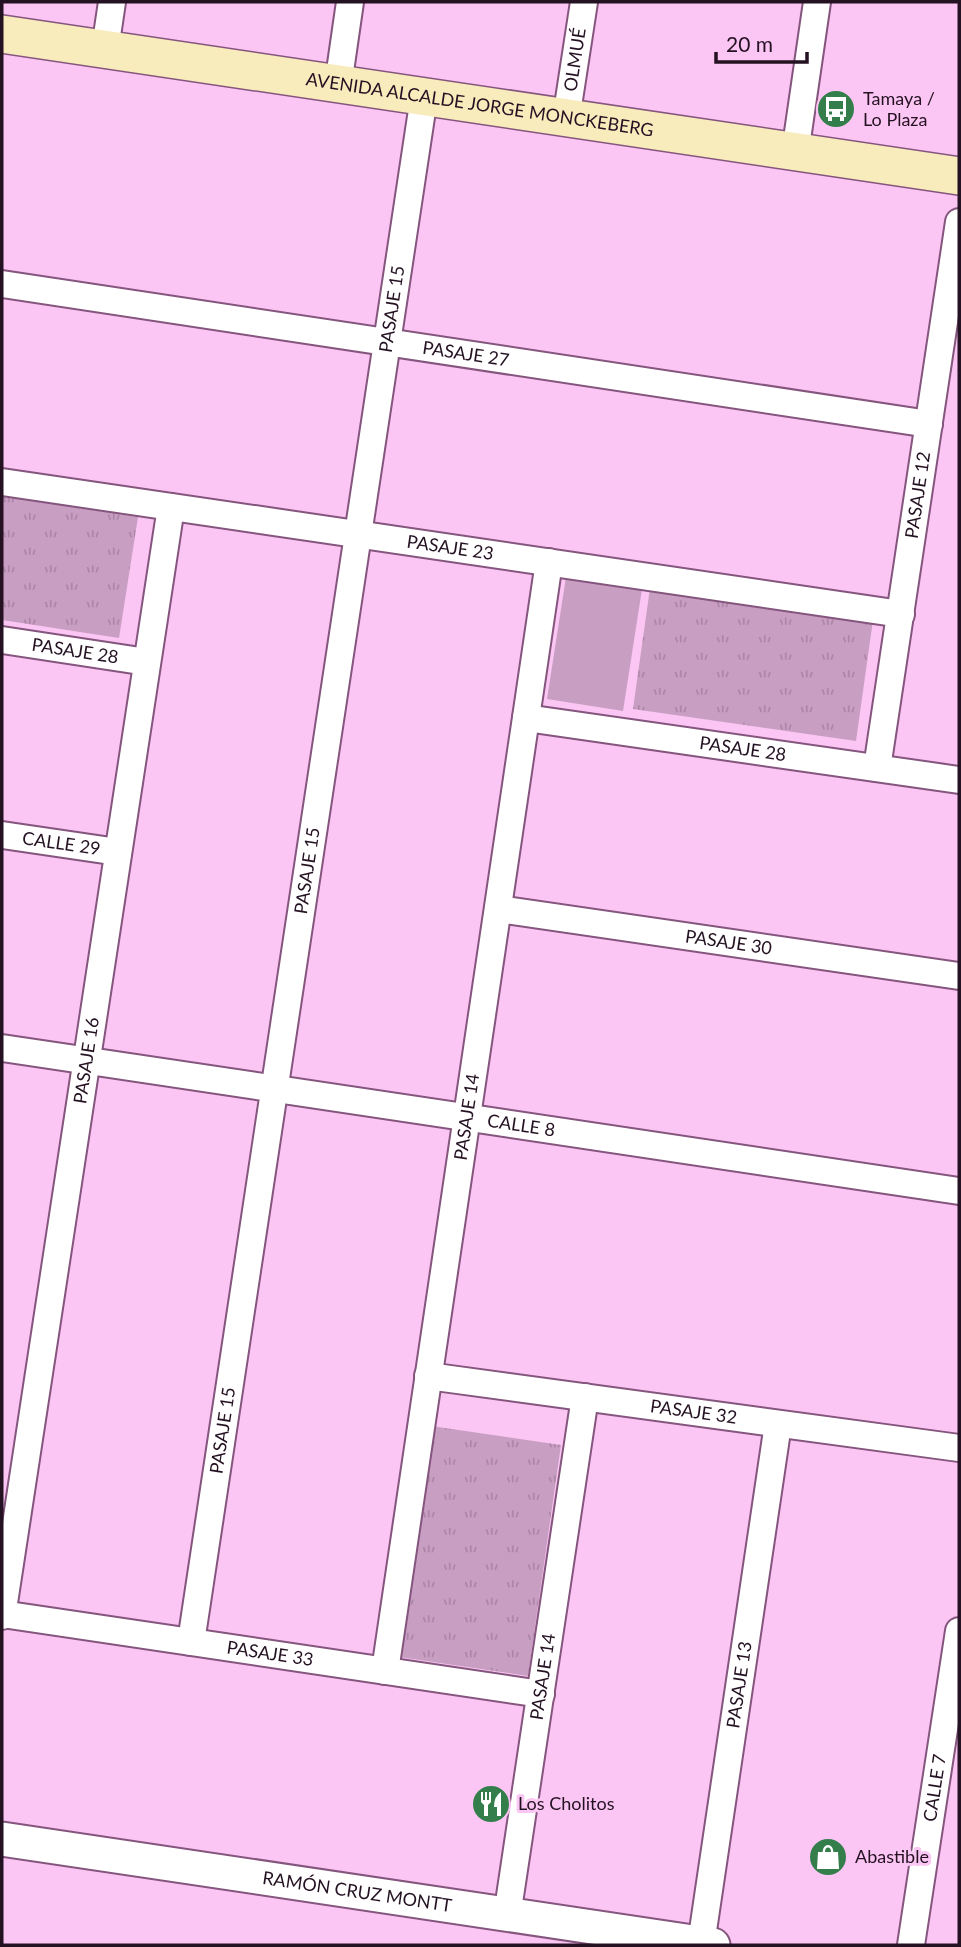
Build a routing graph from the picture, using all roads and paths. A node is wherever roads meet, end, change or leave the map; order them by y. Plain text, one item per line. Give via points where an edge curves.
1 (112, 2) edge
2 (351, 2) edge
3 (584, 2) edge
4 (817, 2) edge
5 (2, 34) edge
6 (105, 49) junction
7 (338, 85) junction
8 (424, 97) junction
9 (566, 119) junction
10 (795, 153) junction
11 (959, 176) edge
12 (959, 222) edge
13 (2, 284) edge
14 (387, 342) junction
15 (929, 424) junction
16 (2, 482) edge
17 (171, 507) junction
18 (358, 534) junction
19 (549, 562) junction
20 (901, 614) junction
21 (2, 640) edge
22 (147, 662) junction
23 (526, 718) junction
24 (877, 768) junction
25 (959, 780) edge
26 (2, 835) edge
27 (118, 852) junction
28 (498, 909) junction
29 (959, 976) edge
30 (2, 1048) edge
31 (87, 1061) junction
32 (274, 1089) junction
33 (467, 1118) junction
34 (959, 1191) edge
35 (428, 1376) junction
36 (585, 1397) junction
37 (778, 1424) junction
38 (959, 1448) edge
39 (2, 1615) edge
40 (959, 1631) edge
41 (191, 1642) junction
42 (385, 1671) junction
43 (541, 1694) junction
44 (2, 1839) edge
45 (507, 1916) junction
46 (581, 1936) edge
47 (707, 1945) edge
48 (911, 1945) edge

1 - 6 street
2 - 7 street
3 - 9 street, OLMUÉ
4 - 10 street
5 - 6 main road, AVENIDA ALCALDE JORGE MONCKEBERG
6 - 7 main road, AVENIDA ALCALDE JORGE MONCKEBERG
7 - 8 main road, AVENIDA ALCALDE JORGE MONCKEBERG
8 - 9 main road, AVENIDA ALCALDE JORGE MONCKEBERG
8 - 14 street, PASAJE 15
9 - 10 main road, AVENIDA ALCALDE JORGE MONCKEBERG
10 - 11 main road, AVENIDA ALCALDE JORGE MONCKEBERG
12 - 15 street, PASAJE 12
13 - 14 street, PASAJE 27
14 - 15 street, PASAJE 27
14 - 18 street, PASAJE 15
15 - 20 street, PASAJE 12
16 - 17 street, PASAJE 23
17 - 18 street, PASAJE 23
17 - 22 street, PASAJE 16
18 - 19 street, PASAJE 23
18 - 32 street, PASAJE 15
19 - 20 street, PASAJE 23
19 - 23 street, PASAJE 14
20 - 24 street, PASAJE 12
21 - 22 street, PASAJE 28
22 - 27 street, PASAJE 16
23 - 24 street, PASAJE 28
23 - 28 street, PASAJE 14
24 - 25 street, PASAJE 28
26 - 27 street, CALLE 29
27 - 31 street, PASAJE 16
28 - 29 street, PASAJE 30
28 - 33 street, PASAJE 14
30 - 31 street, CALLE 8
31 - 32 street, CALLE 8
31 - 39 street, PASAJE 16
32 - 33 street, CALLE 8
32 - 41 street, PASAJE 15
33 - 34 street, CALLE 8
33 - 35 street, PASAJE 14
35 - 36 street, PASAJE 32
35 - 42 street, PASAJE 14
36 - 37 street, PASAJE 32
36 - 43 street, PASAJE 14
37 - 38 street, PASAJE 32
37 - 47 street, PASAJE 13
39 - 41 street, PASAJE 33
40 - 48 street, CALLE 7
41 - 42 street, PASAJE 33
42 - 43 street, PASAJE 33
43 - 45 street, PASAJE 14
44 - 45 street, RAMÓN CRUZ MONTT
45 - 46 street, RAMÓN CRUZ MONTT
46 - 47 street, RAMÓN CRUZ MONTT

